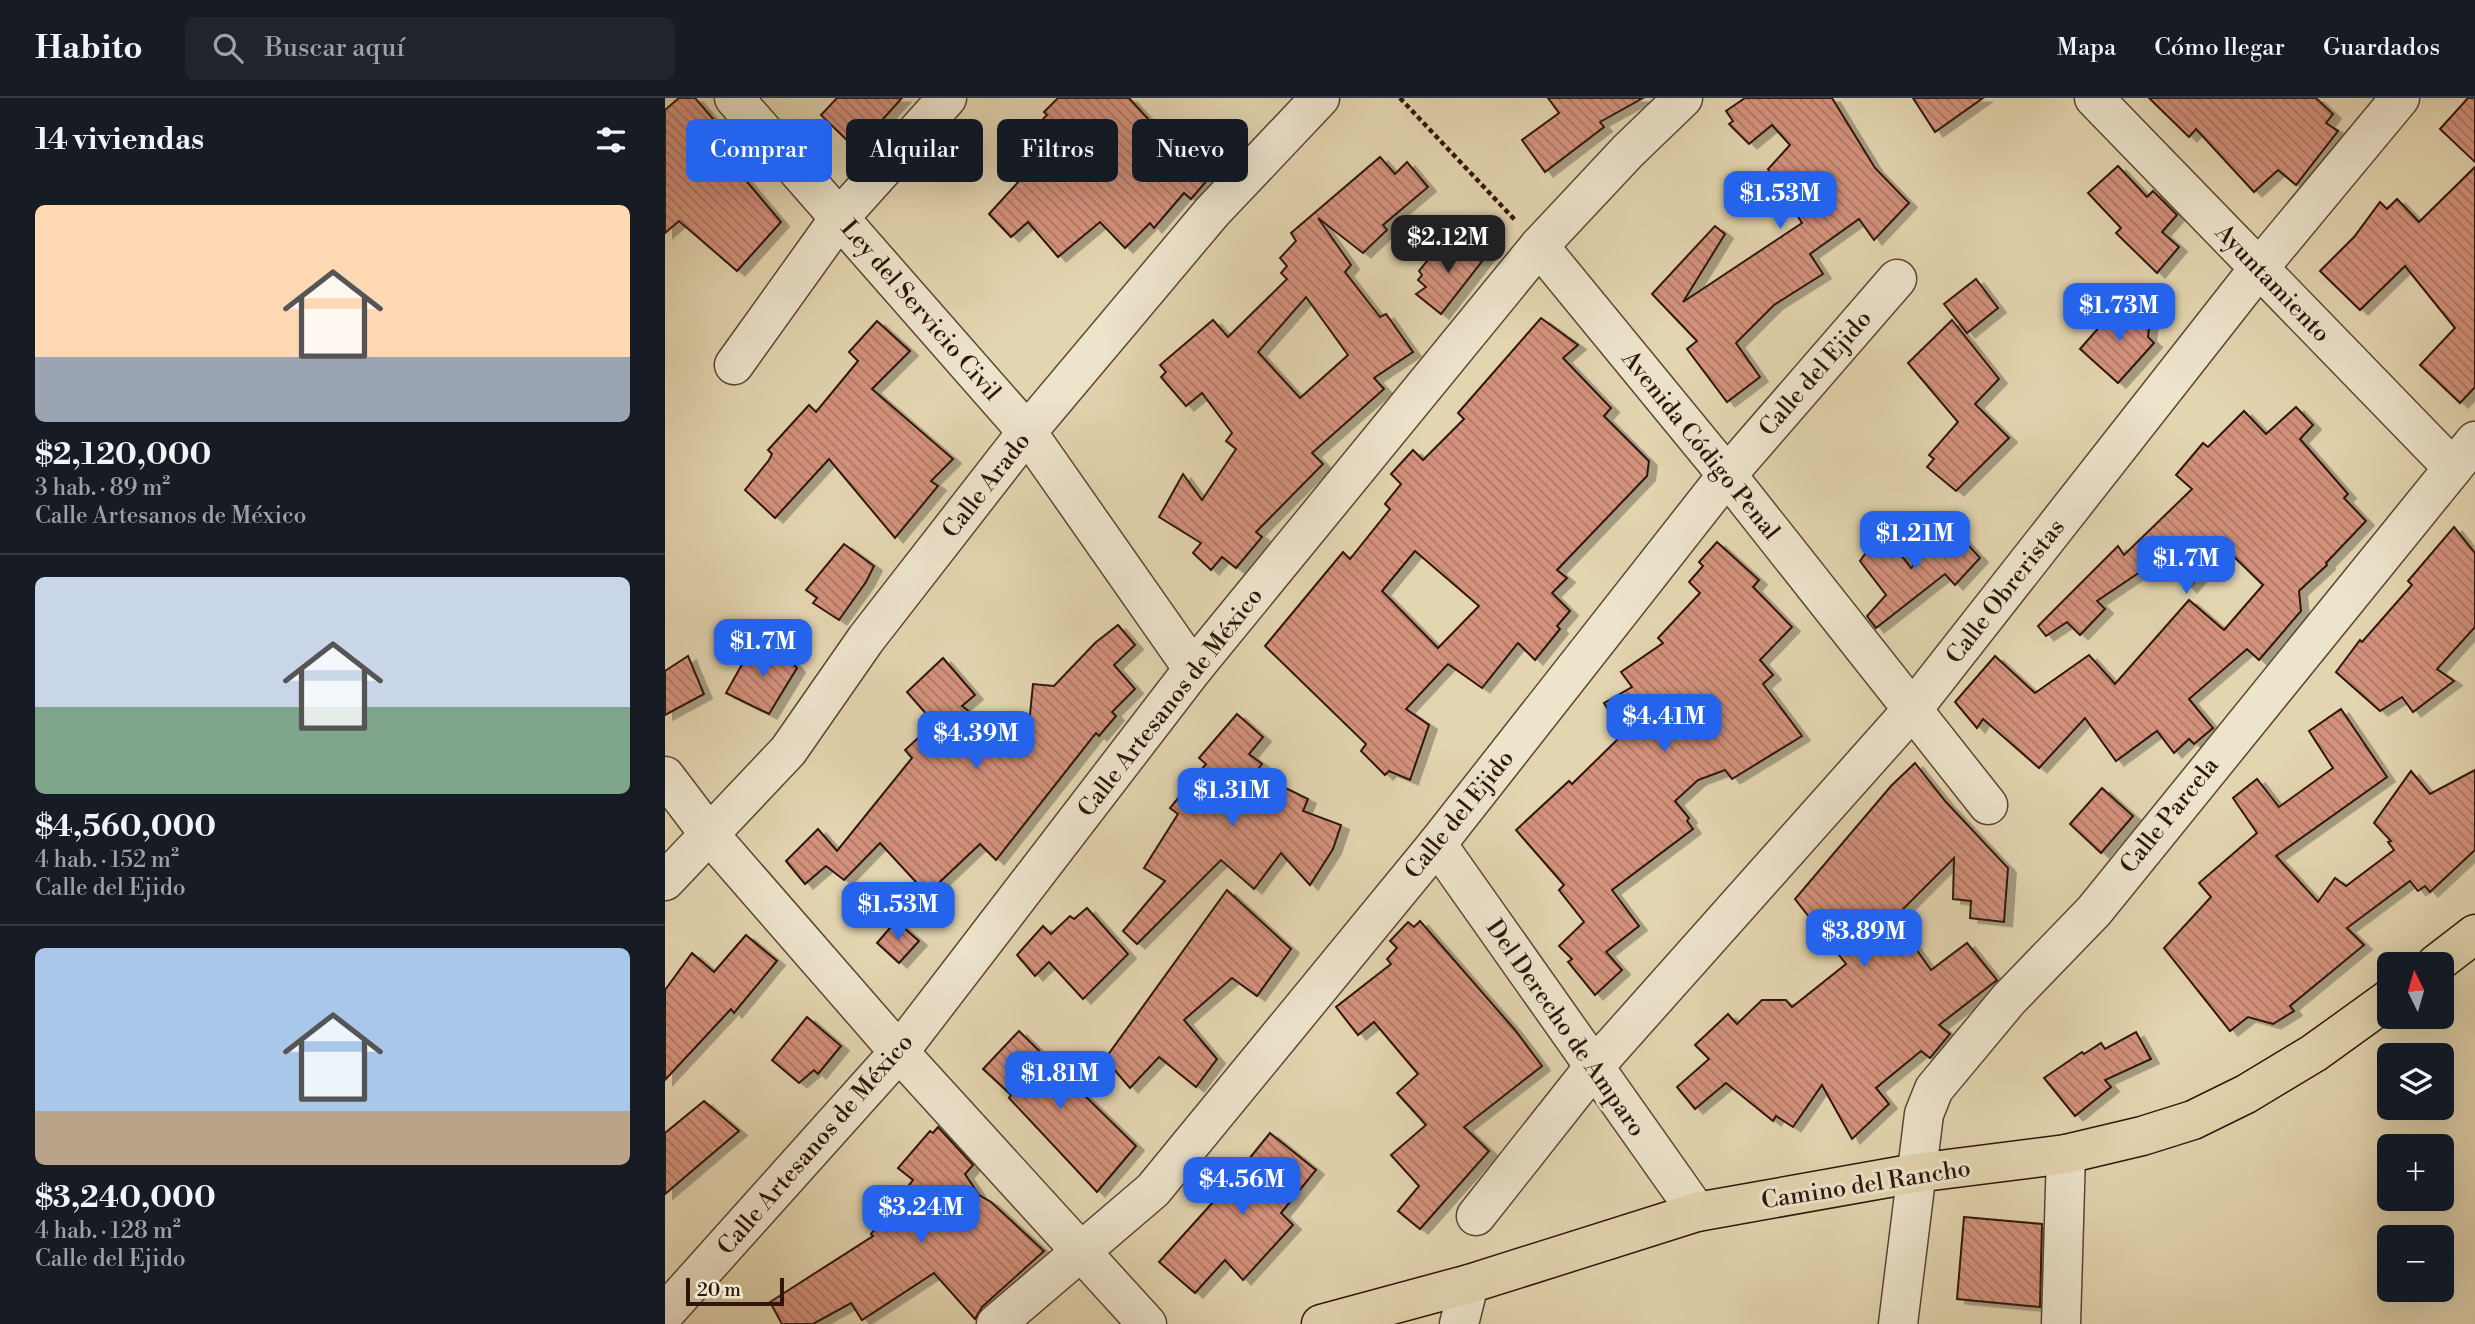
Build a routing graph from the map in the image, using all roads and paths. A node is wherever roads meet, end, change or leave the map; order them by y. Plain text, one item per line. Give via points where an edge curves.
1 (734, 98) edge
2 (947, 98) edge
3 (1320, 98) edge
4 (1400, 98) edge
5 (1683, 98) edge
6 (2094, 98) edge
7 (2400, 98) edge
8 (840, 217) junction
9 (1539, 246) junction
10 (2259, 268) junction
11 (1897, 279) dead end
12 (734, 365) dead end
13 (1027, 432) junction
14 (2464, 455) edge
15 (1727, 475) junction
16 (1193, 669) junction
17 (1912, 710) junction
18 (665, 776) edge
19 (1988, 805) dead end
20 (709, 834) junction
21 (1437, 844) junction
22 (665, 881) edge
23 (2475, 934) edge
24 (2452, 952) edge
25 (2377, 1008) edge
26 (899, 1052) junction
27 (1593, 1068) junction
28 (2066, 1154) junction
29 (1916, 1173) junction
30 (1697, 1212) junction
31 (1476, 1216) dead end
32 (1081, 1254) junction
33 (1469, 1284) junction
34 (665, 1313) edge
35 (996, 1324) edge
36 (1147, 1324) edge
37 (1321, 1324) edge
38 (1459, 1324) edge
39 (1898, 1324) edge
40 (2061, 1324) edge

1 - 8 street, Ley del Servicio Civil
2 - 8 street
3 - 13 street, Calle Arado via 1212,212
4 - 9 path
5 - 9 street, Calle Artesanos de México
6 - 10 street, Ayuntamiento
7 - 10 street, Calle Obreristas
8 - 12 street
8 - 13 street, Ley del Servicio Civil
9 - 15 street, Avenida Código Penal
9 - 16 street, Calle Artesanos de México
10 - 14 street, Ayuntamiento
10 - 17 street, Calle Obreristas
11 - 15 street, Calle del Ejido
13 - 16 street, Ley del Servicio Civil
13 - 20 street, Calle Arado via 866,639 788,751
14 - 29 street, Calle Parcela via 2094,911 2009,999 1934,1089 1924,1114
15 - 17 street, Avenida Código Penal
15 - 21 street, Calle del Ejido
16 - 26 street, Calle Artesanos de México
17 - 19 street, Avenida Código Penal
17 - 27 street, Calle Obreristas
18 - 20 street
20 - 22 street, Calle Arado
20 - 26 street
21 - 27 street, Del Derecho de Amparo
21 - 32 street, Calle del Ejido via 1153,1190
23 - 24 main road
25 - 28 main road, Camino del Rancho via 2314,1053 2193,1120
26 - 32 street
26 - 34 street, Calle Artesanos de México
27 - 30 street, Del Derecho de Amparo
27 - 31 street, Calle Obreristas
28 - 29 main road, Camino del Rancho
28 - 40 street
29 - 30 main road, Camino del Rancho
29 - 39 street, Calle Parcela
30 - 33 main road, Camino del Rancho
32 - 35 street, Calle del Ejido
32 - 36 street
33 - 37 main road, Camino del Rancho
33 - 38 street

